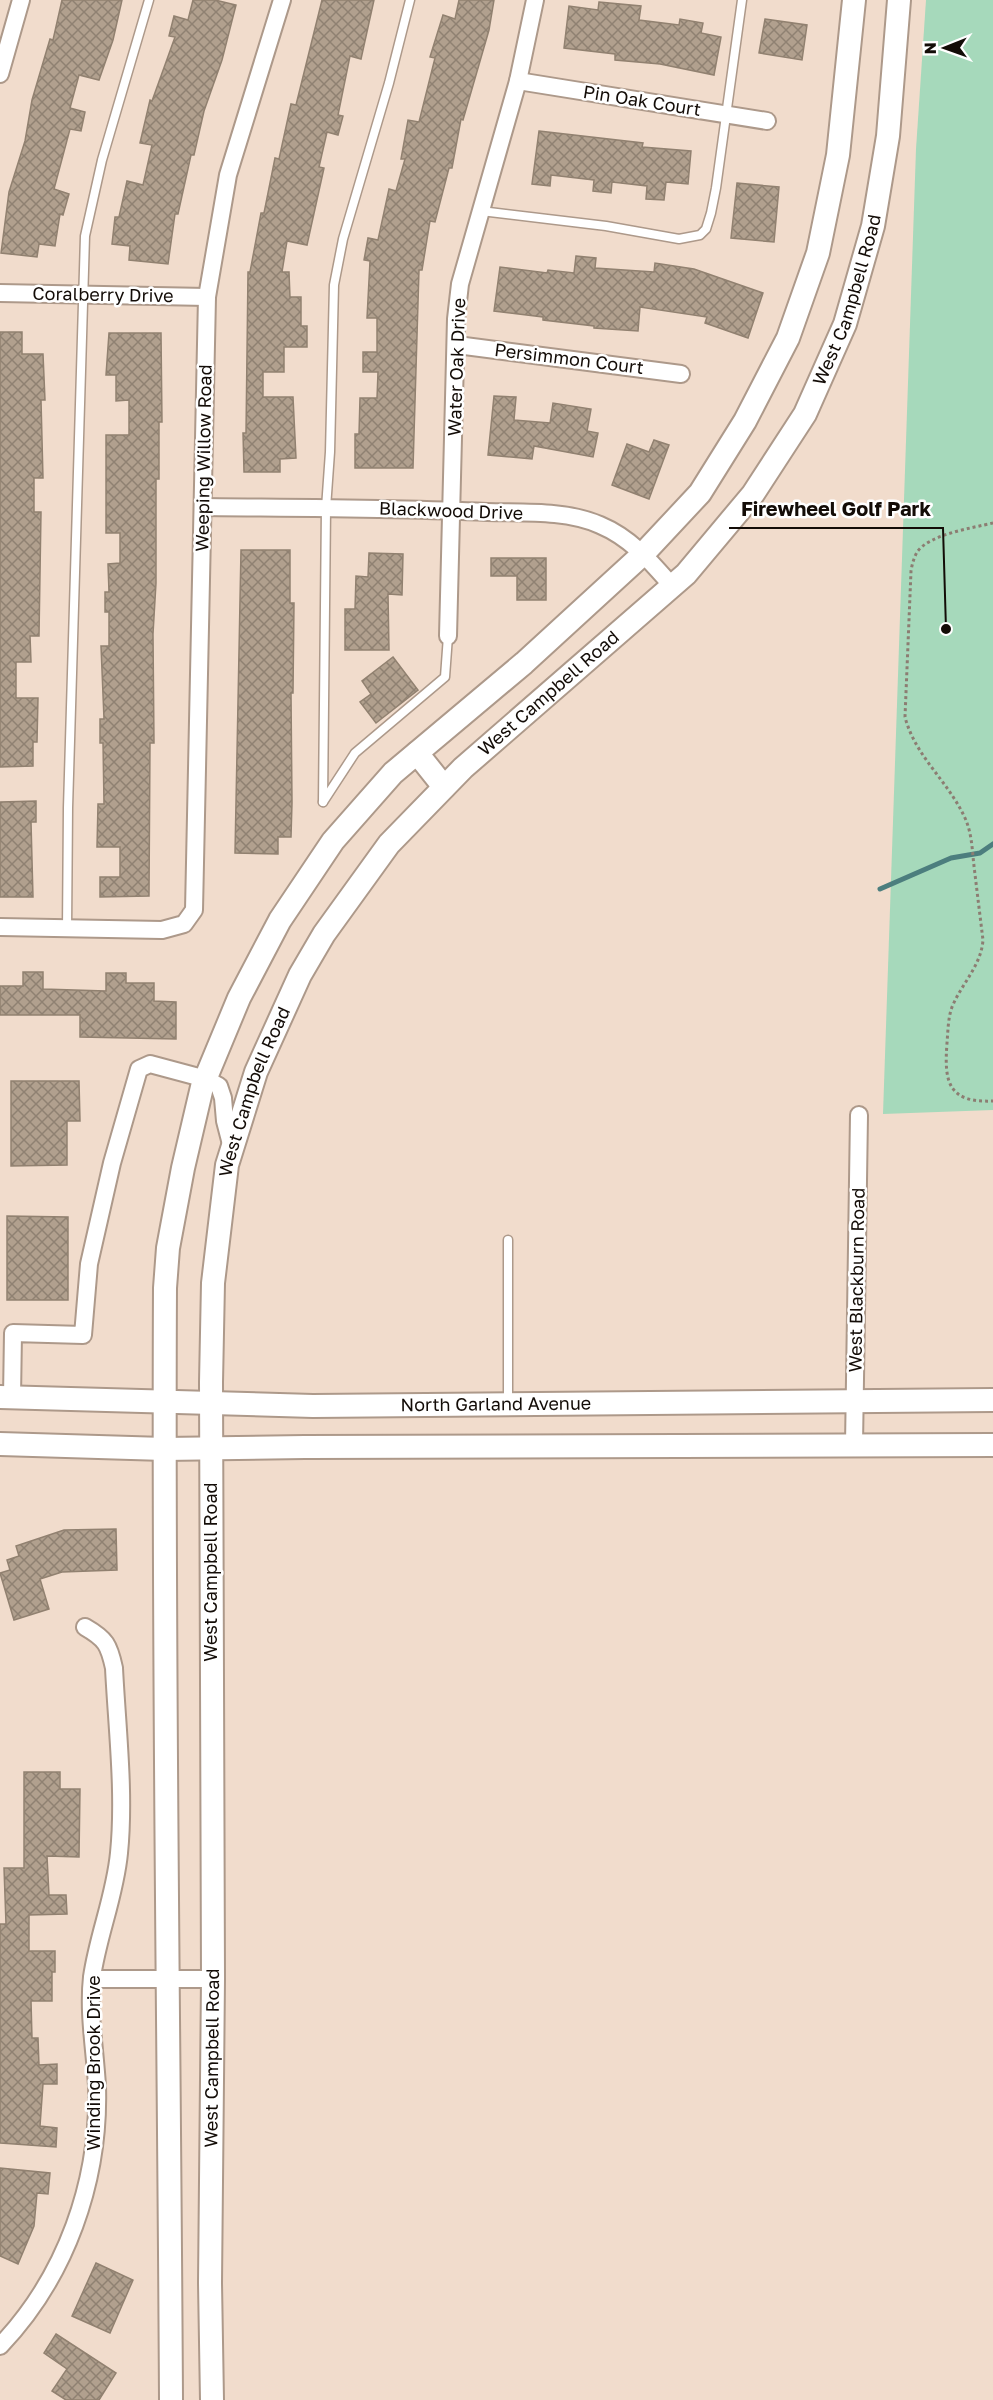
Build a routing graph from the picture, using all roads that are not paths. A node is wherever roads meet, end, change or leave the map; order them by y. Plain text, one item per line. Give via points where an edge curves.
1 (21, 0) edge
2 (149, 0) edge
3 (282, 0) edge
4 (410, 0) edge
5 (535, 0) edge
6 (742, 0) edge
7 (854, 0) edge
8 (899, 0) edge
9 (0, 74) edge
10 (518, 81) junction
11 (726, 114) junction
12 (767, 121) dead end
13 (481, 211) junction
14 (0, 293) edge
15 (82, 295) junction
16 (207, 297) junction
17 (456, 345) junction
18 (681, 374) dead end
19 (204, 507) junction
20 (326, 507) junction
21 (453, 510) junction
22 (643, 554) junction
23 (672, 586) junction
24 (448, 636) joint
25 (417, 753) junction
26 (444, 787) junction
27 (0, 927) edge
28 (67, 929) junction
29 (206, 1079) junction
30 (859, 1115) dead end
31 (232, 1149) junction
32 (508, 1240) dead end
33 (6, 1397) edge
34 (993, 1400) edge
35 (855, 1401) junction
36 (165, 1402) junction
37 (211, 1403) junction
38 (508, 1404) junction
39 (0, 1444) edge
40 (854, 1445) junction
41 (993, 1445) edge
42 (164, 1449) junction
43 (211, 1449) junction
44 (85, 1627) dead end
45 (92, 1979) junction
46 (213, 1979) junction
47 (169, 1980) junction
48 (0, 2346) edge
49 (171, 2400) edge
50 (212, 2400) edge

1 - 9 street
2 - 15 lane via 102,160 85,236
3 - 16 street, Weeping Willow Road via 228,176
4 - 20 lane via 343,239 334,285
5 - 10 street, Water Oak Drive
6 - 11 lane
7 - 22 main road via 838,155 818,253 788,338 745,421 700,493
8 - 23 main road, West Campbell Road via 888,136 873,226 844,324 805,414 753,494
10 - 11 street, Pin Oak Court
10 - 13 street, Water Oak Drive
11 - 12 street, Pin Oak Court
11 - 13 lane via 711,213 700,235 667,238 606,226
13 - 17 street, Water Oak Drive via 460,284
14 - 15 street, Coralberry Drive
15 - 16 street, Coralberry Drive
15 - 28 lane
16 - 19 street, Weeping Willow Road
17 - 18 street, Persimmon Court
17 - 21 street, Water Oak Drive
19 - 20 street, Blackwood Drive
19 - 28 street, Weeping Willow Road via 194,910 184,924 162,930
20 - 21 street, Blackwood Drive
20 - 24 lane via 323,802 355,753 445,677
21 - 22 street, Blackwood Drive via 566,516 622,535
21 - 24 street, Water Oak Drive
22 - 23 street, Blackwood Drive
22 - 25 main road via 524,663
23 - 26 main road, West Campbell Road
25 - 26 main road
25 - 29 main road via 393,773 333,841 280,920 239,998
26 - 31 main road, West Campbell Road via 389,844 324,934 300,975 256,1072
27 - 28 street
29 - 31 street via 219,1086
29 - 33 street via 150,1064 139,1069 89,1264 82,1335 12,1333
29 - 36 main road via 168,1248
30 - 35 street, West Blackburn Road
31 - 37 main road, West Campbell Road via 220,1209 213,1283
32 - 38 lane
33 - 36 main road, North Garland Avenue
34 - 35 main road, North Garland Avenue
35 - 38 main road, North Garland Avenue
35 - 40 street, West Blackburn Road
36 - 37 main road, North Garland Avenue
36 - 42 main road
37 - 38 main road, North Garland Avenue
37 - 43 main road, West Campbell Road
39 - 42 main road
40 - 41 main road
40 - 43 main road
42 - 43 main road
42 - 47 main road
43 - 46 main road, West Campbell Road
44 - 45 street, Winding Brook Drive via 109,1645 114,1668 120,1824 117,1873
45 - 47 street
45 - 48 street, Winding Brook Drive via 97,2115 94,2156 72,2234 33,2306
46 - 47 street
46 - 50 main road, West Campbell Road
47 - 49 main road

